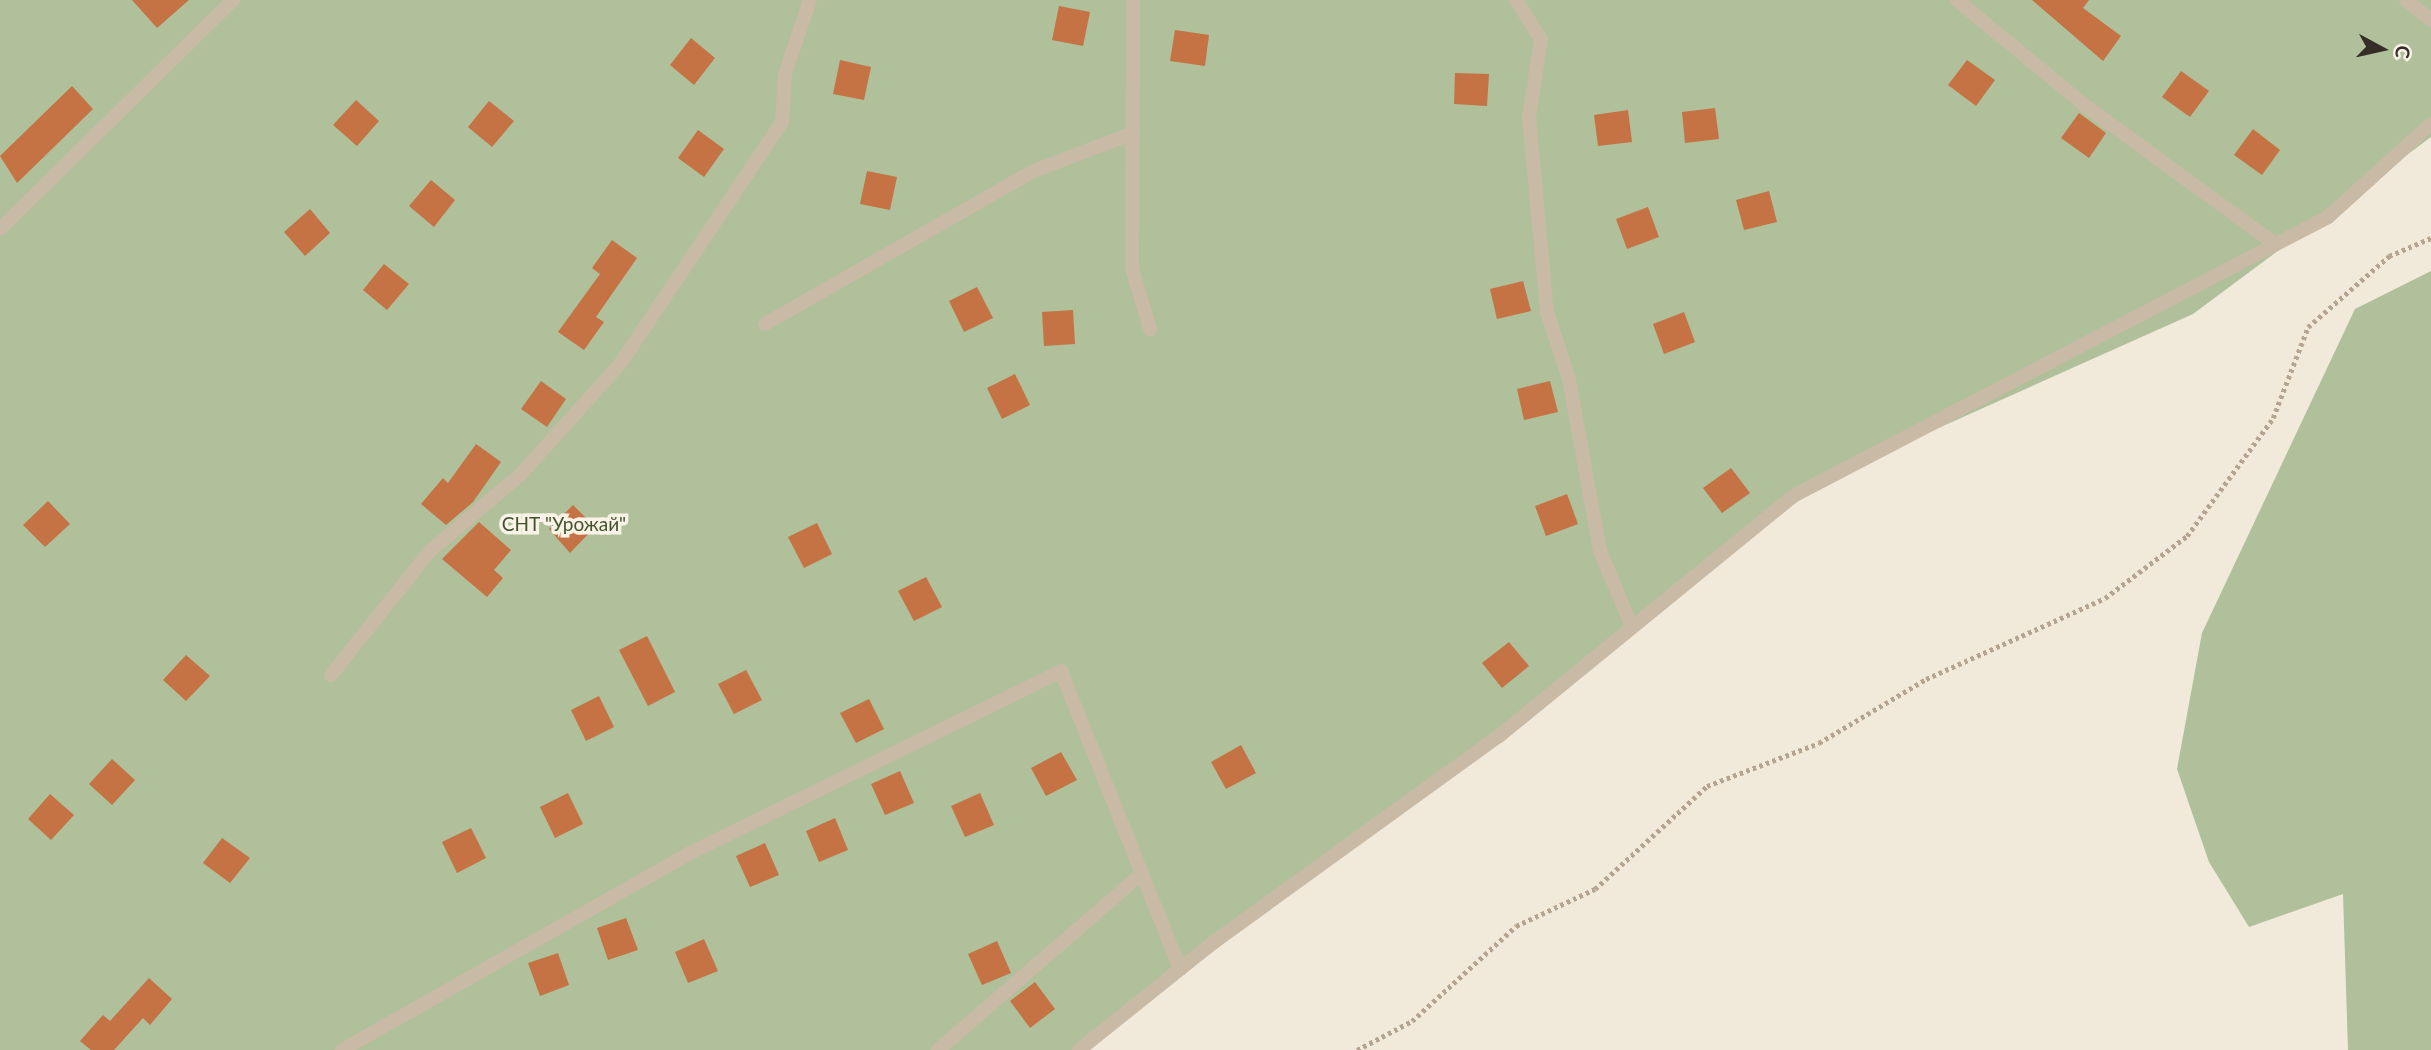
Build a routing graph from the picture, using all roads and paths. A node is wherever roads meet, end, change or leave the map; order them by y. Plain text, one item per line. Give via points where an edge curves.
1 (233, 0) edge
2 (810, 0) edge
3 (1133, 0) edge
4 (1516, 0) edge
5 (1957, 0) edge
6 (2406, 0) edge
7 (2431, 20) edge
8 (2431, 124) edge
9 (1133, 133) junction
10 (0, 229) edge
11 (2431, 238) edge
12 (2276, 244) junction
13 (765, 324) dead end
14 (1150, 328) dead end
15 (1632, 627) junction
16 (331, 675) dead end
17 (1142, 873) junction
18 (1180, 969) junction
19 (342, 1050) edge
20 (938, 1050) edge
21 (1079, 1050) edge
22 (1357, 1050) edge

1 - 10 lane
2 - 16 lane via 785,74 782,122 620,364 520,475 430,551
3 - 9 lane
4 - 15 lane via 1541,39 1529,117 1547,312 1569,379 1600,551
5 - 12 lane via 2083,104
6 - 7 lane
8 - 12 lane via 2328,218
9 - 13 lane via 1031,172
9 - 14 lane via 1132,268
11 - 22 path via 2389,256 2308,327 2273,418 2188,536 2167,552 2105,598 1926,679 1819,743 1707,786 1595,889 1516,926 1412,1021
12 - 15 lane via 1793,496
15 - 18 lane via 1499,736
17 - 18 lane
17 - 19 lane via 1061,671 687,855
17 - 20 lane
18 - 21 lane

